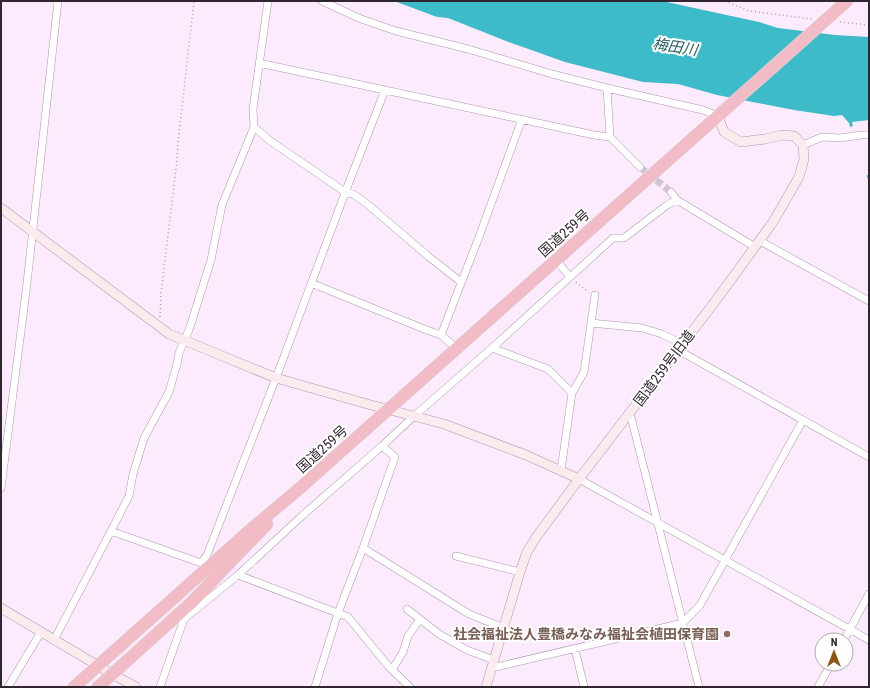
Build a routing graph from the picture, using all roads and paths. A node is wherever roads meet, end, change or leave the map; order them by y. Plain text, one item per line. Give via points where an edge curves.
1 (58, 1) edge
2 (194, 1) edge
3 (268, 1) edge
4 (322, 1) edge
5 (725, 1) edge
6 (847, 1) edge
7 (826, 20) junction
8 (869, 25) edge
9 (259, 63) junction
10 (607, 88) junction
11 (385, 90) junction
12 (718, 116) junction
13 (522, 119) junction
14 (254, 126) junction
15 (869, 135) edge
16 (610, 138) junction
17 (803, 146) junction
18 (640, 167) tunnel mouth
19 (345, 192) junction
20 (671, 192) tunnel mouth
21 (677, 200) junction
22 (1, 208) edge
23 (33, 232) junction
24 (758, 244) junction
25 (556, 260) junction
26 (570, 277) junction
27 (461, 282) junction
28 (311, 283) junction
29 (595, 295) joint
30 (869, 301) edge
31 (591, 323) junction
32 (160, 327) junction
33 (442, 335) junction
34 (184, 341) junction
35 (680, 347) junction
36 (492, 348) junction
37 (457, 349) junction
38 (276, 378) junction
39 (572, 392) junction
40 (388, 410) junction
41 (630, 413) junction
42 (413, 417) junction
43 (803, 420) junction
44 (382, 446) junction
45 (869, 457) edge
46 (561, 470) junction
47 (579, 479) junction
48 (1, 488) edge
49 (300, 488) junction
50 (657, 523) junction
51 (111, 531) junction
52 (363, 548) junction
53 (456, 556) dead end
54 (726, 560) junction
55 (520, 572) junction
56 (238, 575) junction
57 (869, 594) edge
58 (1, 608) edge
59 (407, 609) dead end
60 (338, 613) junction
61 (420, 619) junction
62 (683, 622) junction
63 (504, 628) junction
64 (850, 630) junction
65 (41, 632) junction
66 (54, 640) junction
67 (869, 640) edge
68 (575, 649) junction
69 (493, 664) junction
70 (99, 666) junction
71 (392, 670) junction
72 (826, 672) edge
73 (112, 674) junction
74 (8, 687) edge
75 (74, 687) edge
76 (98, 687) edge
77 (136, 687) edge
78 (160, 687) edge
79 (315, 687) edge
80 (410, 687) edge
81 (486, 687) edge
82 (584, 687) edge
83 (699, 687) edge
84 (818, 687) edge

1 - 23 street
2 - 32 path via 161,293
3 - 9 street
4 - 10 street via 396,31
5 - 7 path via 749,11
6 - 7 highway, 国道259号
7 - 8 path
7 - 12 highway, 国道259号
9 - 11 street
9 - 14 street via 253,109
10 - 12 street via 703,110
10 - 16 street
11 - 13 street
11 - 19 street
12 - 17 street via 724,132 742,142 782,135 794,136
12 - 25 highway, 国道259号
13 - 16 street
13 - 27 street via 480,237
14 - 19 street via 269,140
14 - 34 street via 222,205 211,260
15 - 17 street via 822,137
16 - 18 street
17 - 24 street, 国道259号旧道 via 804,159 799,177 774,222
19 - 27 street via 353,194 366,204
19 - 28 street
20 - 21 street
21 - 24 street
21 - 26 street via 624,238 613,238
22 - 23 street
23 - 32 street
23 - 48 street
24 - 30 street
24 - 35 street, 国道259号旧道
25 - 26 street
25 - 37 highway, 国道259号
26 - 29 path
26 - 36 street
27 - 33 street
28 - 33 street
28 - 38 street
29 - 31 street
31 - 35 street via 642,328 662,334
31 - 39 street via 584,372
32 - 34 street
33 - 37 street
34 - 38 street
34 - 51 street via 169,392 144,438 132,474 129,496
35 - 41 street, 国道259号旧道
35 - 43 street
36 - 39 street via 548,369
36 - 42 street
37 - 40 highway, 国道259号
38 - 40 street
38 - 51 street via 207,556 201,563
39 - 46 street
40 - 42 street
40 - 49 highway, 国道259号
41 - 47 street, 国道259号旧道
41 - 50 street
42 - 44 street
42 - 46 street via 444,424
43 - 45 street
43 - 54 street
44 - 52 street via 395,457
44 - 56 street
46 - 47 street
47 - 50 street
47 - 55 street, 国道259号旧道 via 537,536 527,552
49 - 70 highway, 国道259号
49 - 73 highway, 国道259号 via 192,602
50 - 54 street
50 - 62 street
51 - 66 street
52 - 60 street
52 - 63 street via 469,614
53 - 55 street
54 - 62 street via 700,604
54 - 64 street
55 - 63 street, 国道259号旧道
56 - 60 street
56 - 78 street via 184,619
57 - 64 street
58 - 65 street
59 - 61 street
60 - 71 street via 348,617
60 - 79 street
61 - 69 street via 438,634
61 - 71 street via 408,636 403,652
62 - 68 street
62 - 83 street
63 - 69 street, 国道259号旧道
64 - 67 street
65 - 66 street
65 - 74 street
66 - 70 street
68 - 69 street
68 - 82 street
69 - 81 street, 国道259号旧道
70 - 73 street
70 - 75 highway, 国道259号
71 - 80 street
72 - 84 street
73 - 76 highway, 国道259号
73 - 77 street

